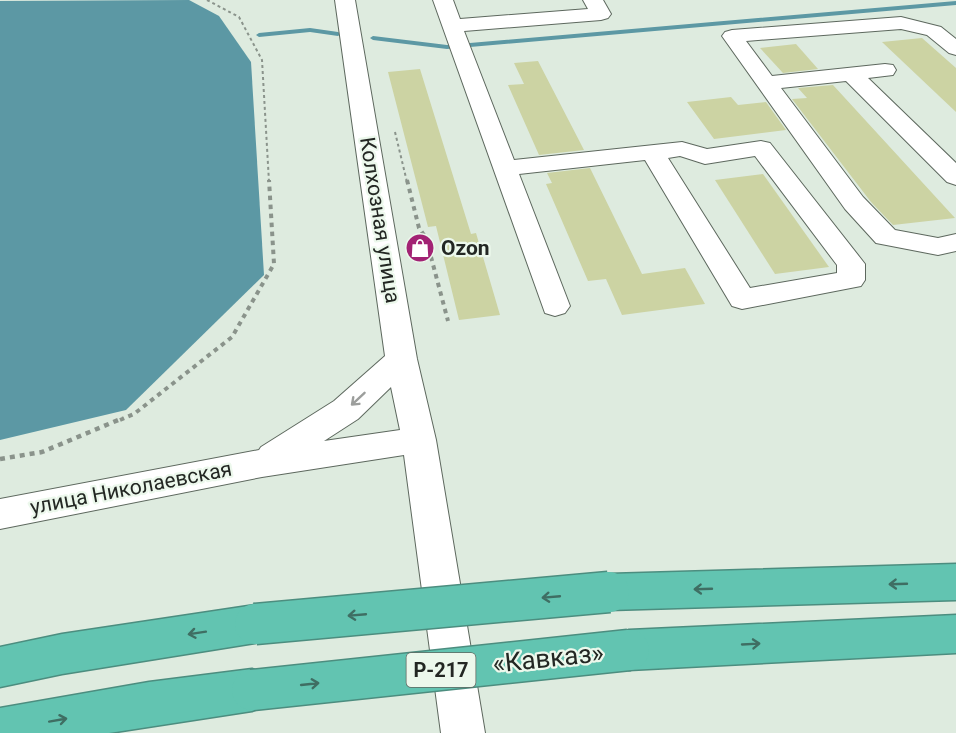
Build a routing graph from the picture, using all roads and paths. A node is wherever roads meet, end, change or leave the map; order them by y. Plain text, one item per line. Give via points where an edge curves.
1 (207, 0) edge
2 (345, 0) edge
3 (443, 0) edge
4 (593, 0) edge
5 (452, 26) junction
6 (956, 49) edge
7 (885, 70) dead end
8 (851, 74) junction
9 (766, 83) junction
10 (394, 129) dead end
11 (652, 152) junction
12 (506, 168) junction
13 (956, 177) edge
14 (854, 202) junction
15 (813, 216) junction
16 (956, 242) edge
17 (555, 306) dead end
18 (447, 321) dead end
19 (401, 359) junction
20 (419, 440) junction
21 (0, 459) edge
22 (262, 463) junction
23 (0, 514) edge
24 (956, 582) edge
25 (956, 634) edge
26 (0, 667) edge
27 (0, 731) edge
28 (464, 733) edge

1 - 21 path via 239,17 262,60 274,264 232,337 134,414 42,452
2 - 19 street, Колхозная улица
3 - 5 street
4 - 5 street via 601,14
5 - 12 street
6 - 9 street via 934,31 901,22 732,36
7 - 8 street
8 - 9 street
8 - 13 street
9 - 14 street
10 - 18 path
11 - 12 street
11 - 15 street via 682,149 705,157 761,148
11 - 15 street via 742,299 851,280 851,264
12 - 17 street
14 - 15 street
14 - 16 street via 886,237 938,247
19 - 20 street, Колхозная улица
19 -> 22 street, улица Николаевская via 346,410
20 - 22 street, улица Николаевская
20 - 28 street, Колхозная улица
22 - 23 street, улица Николаевская
24 -> 26 highway, bridge via 609,592 255,624
27 -> 25 highway, «Кавказ» / Р-217, bridge via 252,690 629,650

